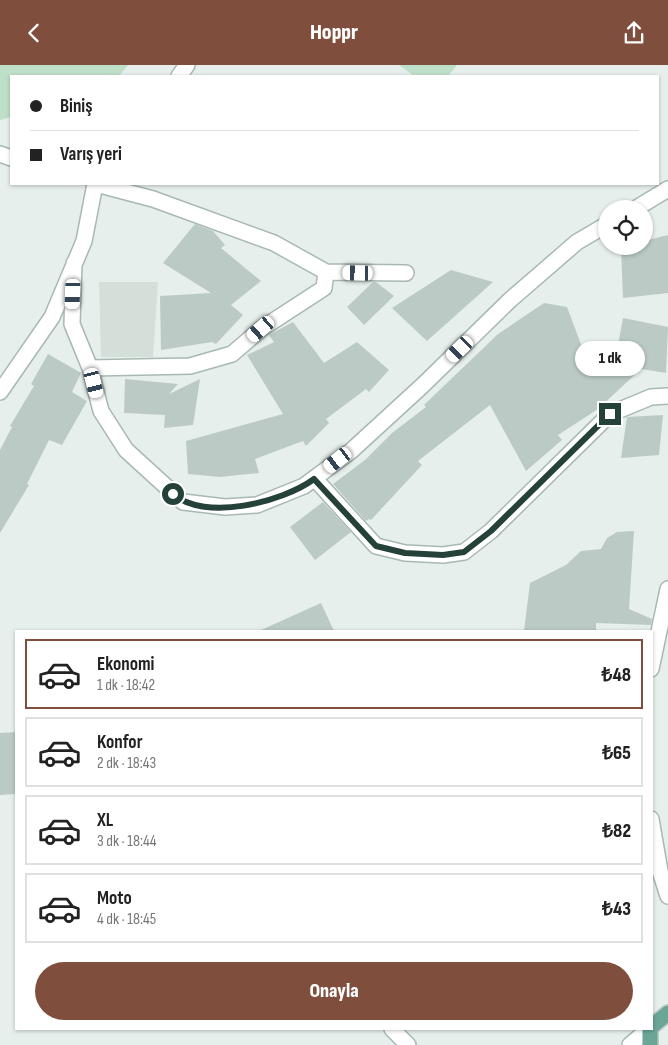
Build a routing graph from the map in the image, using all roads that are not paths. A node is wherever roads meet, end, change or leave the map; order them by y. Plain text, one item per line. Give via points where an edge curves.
1 (187, 65) edge
2 (179, 75) edge
3 (96, 185) edge
4 (100, 185) edge
5 (668, 189) edge
6 (650, 200) edge
7 (598, 230) edge
8 (74, 263) junction
9 (326, 272) junction
10 (406, 273) dead end
11 (90, 368) junction
12 (0, 393) edge
13 (668, 396) edge
14 (314, 479) junction
15 (668, 589) edge
16 (653, 660) edge
17 (653, 831) edge
18 (668, 896) edge
19 (668, 1013) edge
20 (653, 1026) edge
21 (393, 1030) edge
22 (648, 1030) edge
23 (650, 1030) edge
24 (408, 1045) edge
25 (630, 1045) edge
26 (650, 1045) edge

1 - 2 street
3 - 8 street via 84,241
4 - 9 street via 153,199 274,243
5 - 6 street
7 - 14 street via 577,242 510,300 422,386
8 - 11 street via 72,324
8 - 12 street via 52,317
9 - 10 street
9 - 11 street via 324,288 261,329 232,354 190,365
11 - 14 street via 101,411 126,450 183,502 225,507 257,505
13 - 14 street via 650,397 610,414 491,531 464,552 443,555 405,553 376,546
15 - 16 street
17 - 18 street
19 - 20 main road
21 - 24 street
22 - 25 street
23 - 26 main road

